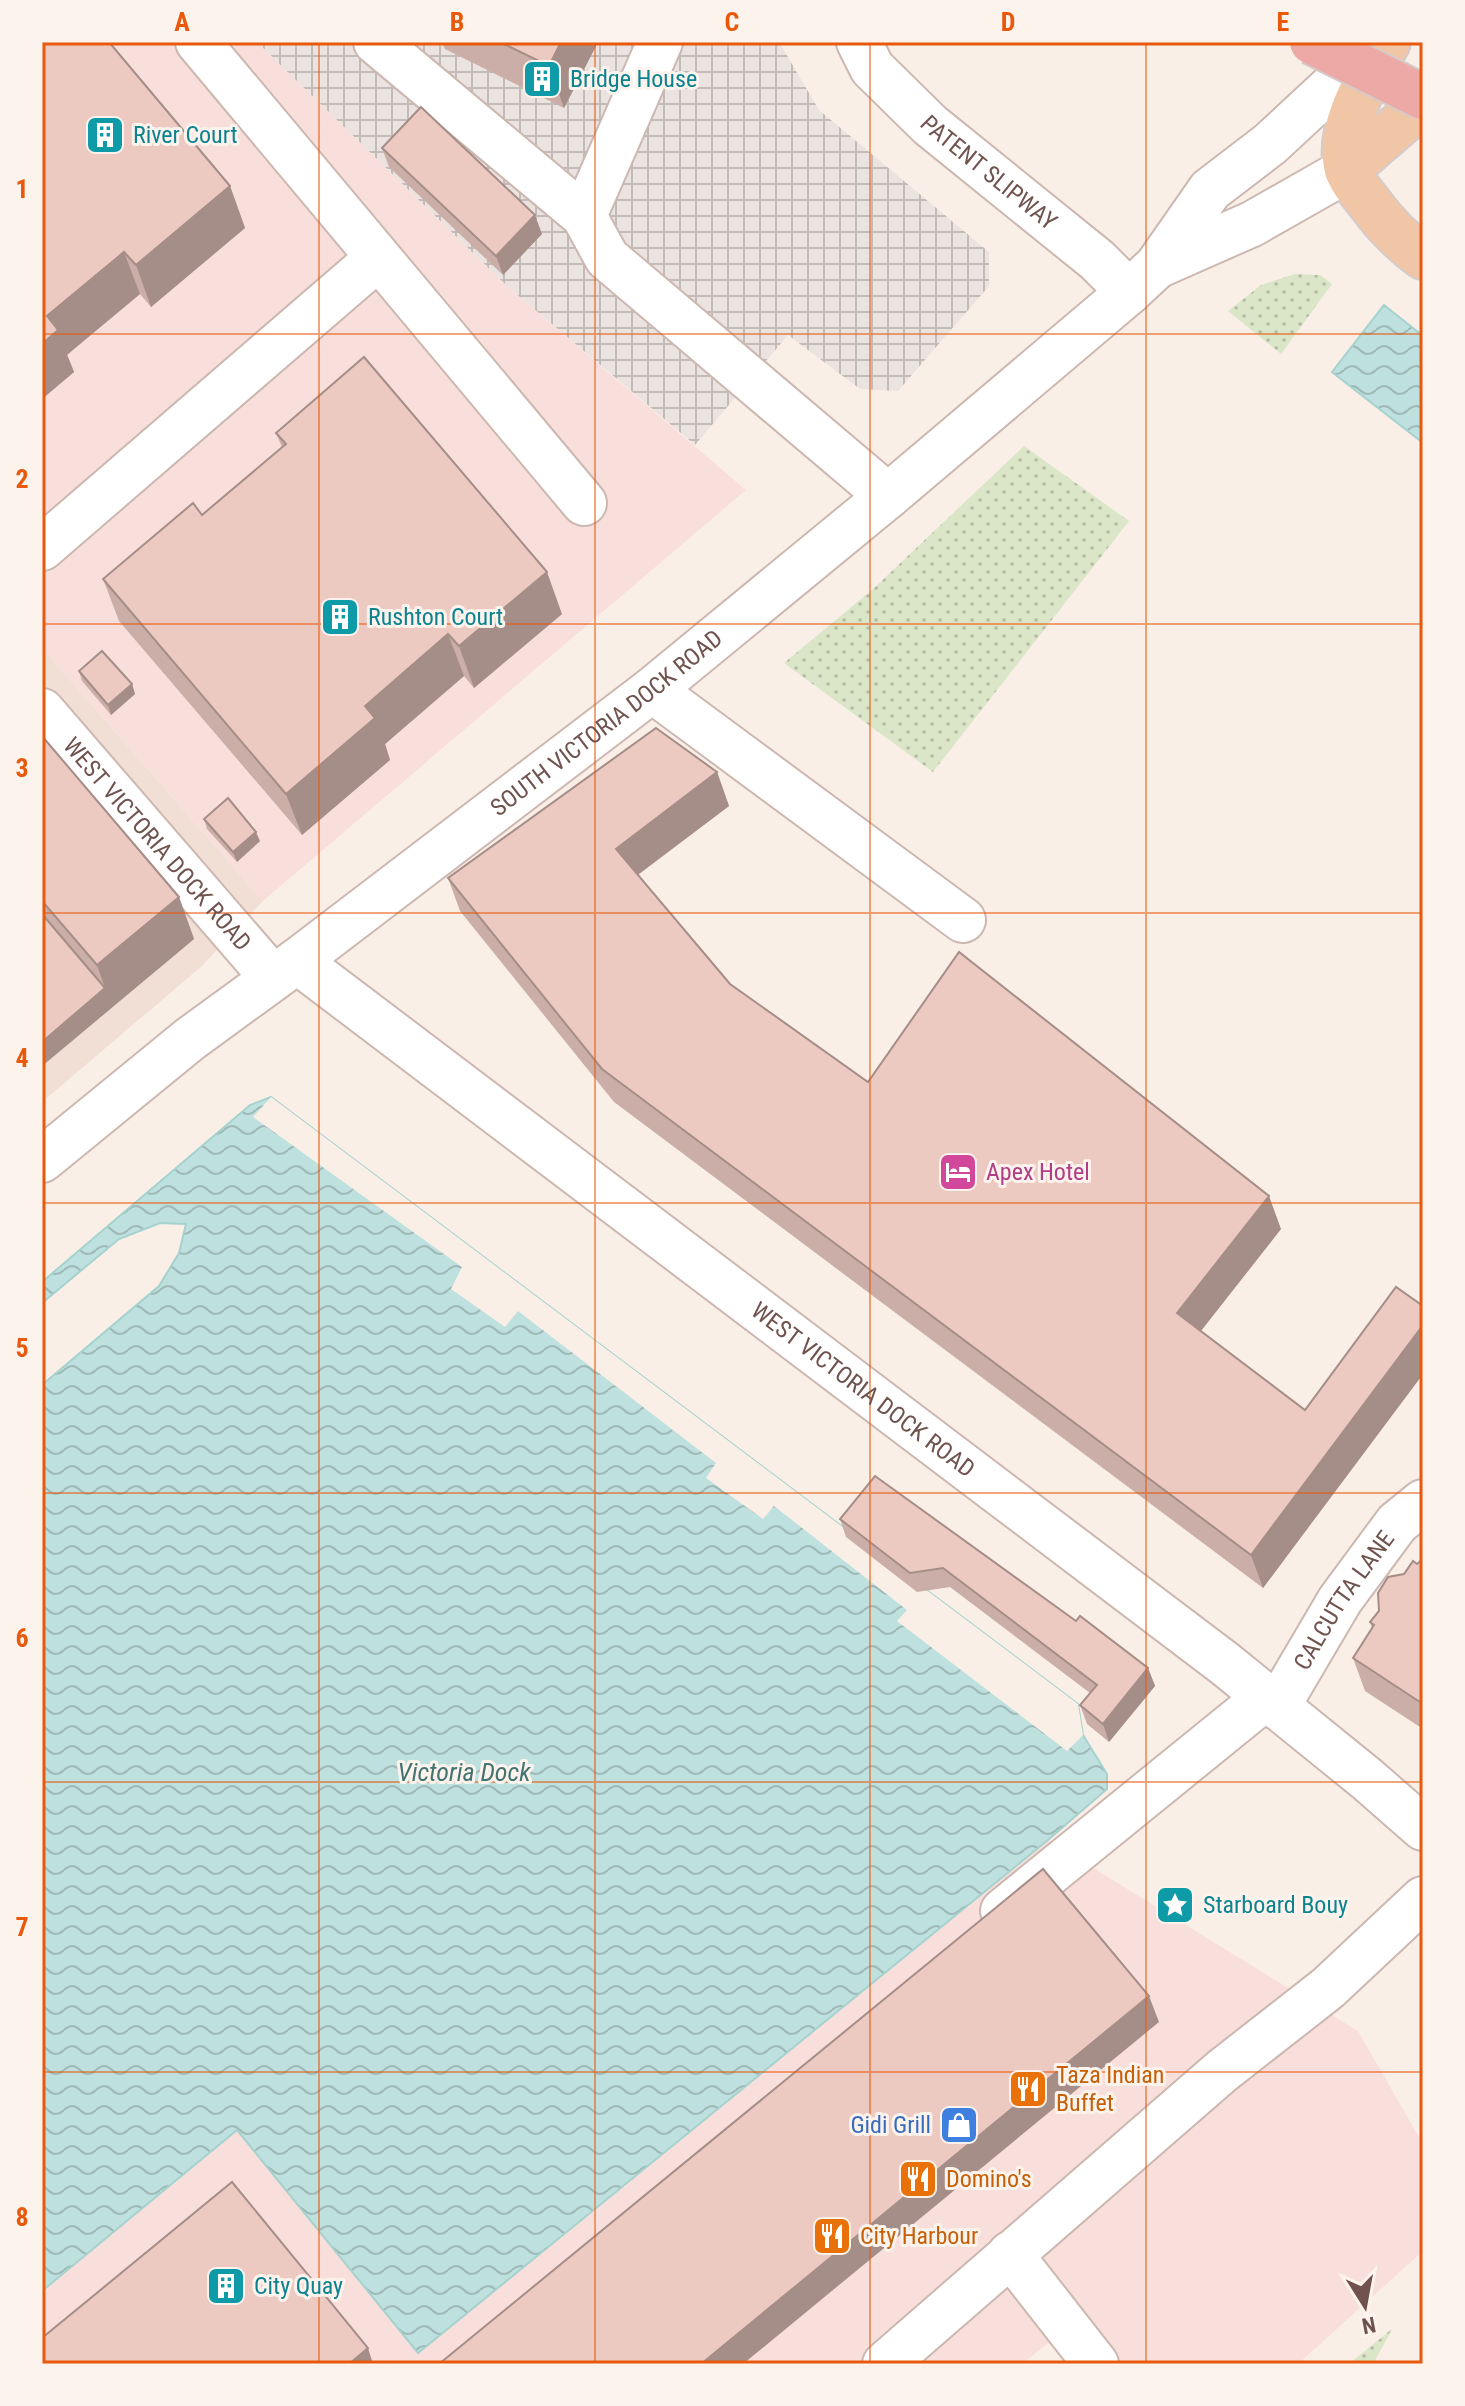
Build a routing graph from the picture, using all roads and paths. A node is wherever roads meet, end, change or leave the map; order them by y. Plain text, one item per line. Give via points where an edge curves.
1 (198, 42) edge
2 (376, 42) edge
3 (660, 42) edge
4 (859, 42) edge
5 (1312, 42) edge
6 (1380, 42) edge
7 (1388, 42) edge
8 (1423, 97) edge
9 (1423, 104) edge
10 (1347, 170) junction
11 (584, 216) junction
12 (1423, 257) edge
13 (378, 258) junction
14 (1143, 279) junction
15 (888, 496) junction
16 (584, 503) dead end
17 (42, 548) edge
18 (652, 690) junction
19 (42, 711) edge
20 (963, 920) dead end
21 (285, 969) junction
22 (42, 1160) edge
23 (1423, 1502) edge
24 (1271, 1703) junction
25 (1423, 1828) edge
26 (1423, 1899) edge
27 (974, 1935) edge
28 (1010, 2254) junction
29 (885, 2364) edge
30 (1096, 2364) edge

1 - 13 street
2 - 11 street
3 - 11 street
4 - 14 street, PATENT SLIPWAY via 872,68 930,125 1097,260
5 - 8 highway, bridge
6 - 14 street, SOUTH VICTORIA DOCK ROAD via 1270,144 1210,190
7 - 10 main road via 1346,135
9 - 10 main road
10 - 12 main road via 1377,212
10 - 14 street, SOUTH VICTORIA DOCK ROAD
11 - 15 street via 607,258
13 - 16 street
13 - 17 street
14 - 15 street, SOUTH VICTORIA DOCK ROAD
15 - 18 street, SOUTH VICTORIA DOCK ROAD
18 - 20 street
18 - 21 street, SOUTH VICTORIA DOCK ROAD
19 - 21 street, WEST VICTORIA DOCK ROAD via 106,810
21 - 22 street, SOUTH VICTORIA DOCK ROAD
21 - 24 street, WEST VICTORIA DOCK ROAD via 1224,1663
23 - 24 street, CALCUTTA LANE via 1397,1523
24 - 25 street, WEST VICTORIA DOCK ROAD
24 - 27 street
26 - 28 street via 1328,1988 1222,2071
28 - 29 street
28 - 30 street

